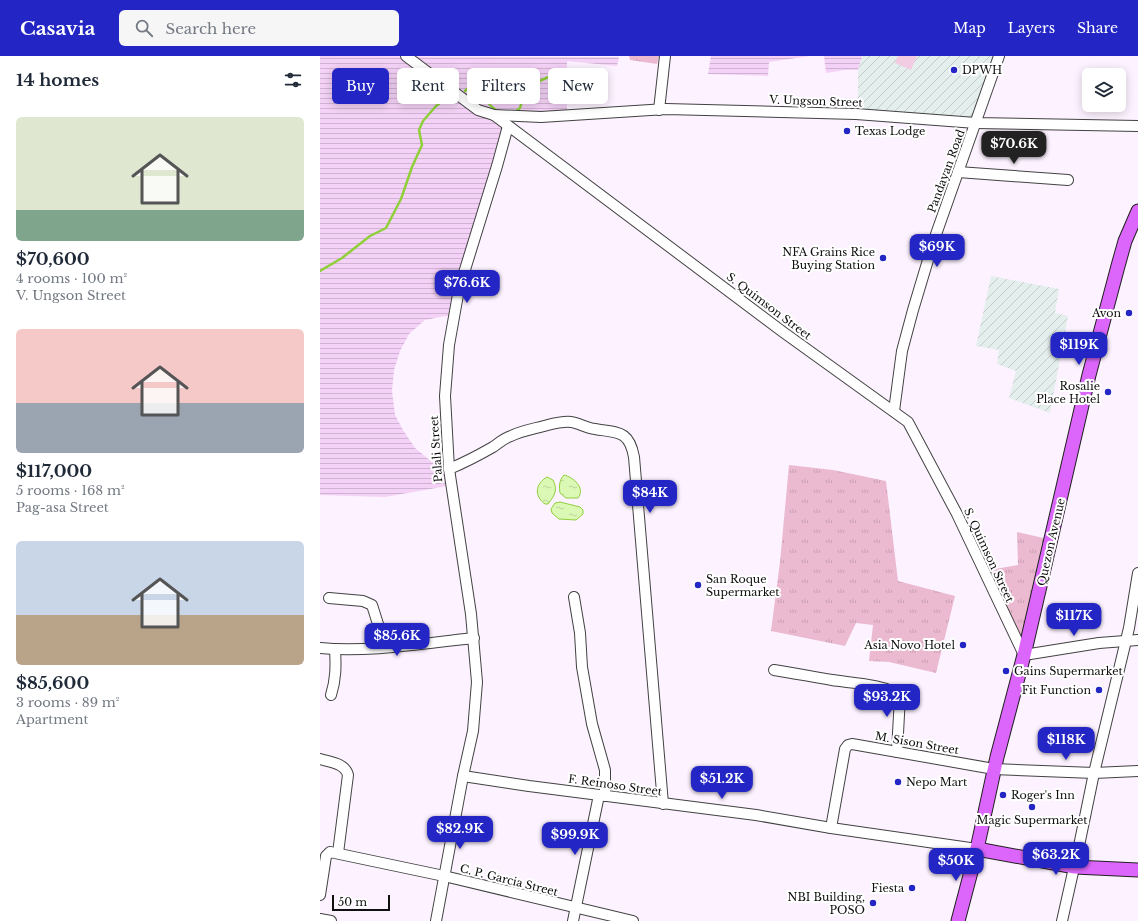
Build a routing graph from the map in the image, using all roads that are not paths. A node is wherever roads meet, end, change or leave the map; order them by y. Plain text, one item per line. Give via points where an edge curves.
1 (406, 56) edge
2 (665, 56) edge
3 (999, 56) edge
4 (659, 110) junction
5 (494, 115) junction
6 (976, 123) junction
7 (508, 126) junction
8 (1138, 126) edge
9 (958, 172) junction
10 (1068, 180) dead end
11 (1138, 211) edge
12 (894, 411) junction
13 (449, 469) junction
14 (1138, 573) edge
15 (574, 597) dead end
16 (329, 598) dead end
17 (474, 638) junction
18 (1126, 640) junction
19 (1138, 640) edge
20 (381, 647) junction
21 (320, 648) edge
22 (335, 649) junction
23 (1024, 655) junction
24 (774, 670) dead end
25 (331, 695) dead end
26 (897, 752) junction
27 (320, 759) edge
28 (994, 769) junction
29 (1138, 771) edge
30 (1094, 773) junction
31 (463, 776) junction
32 (602, 795) junction
33 (663, 804) junction
34 (831, 828) junction
35 (977, 849) junction
36 (338, 853) junction
37 (1075, 867) junction
38 (1138, 870) edge
39 (444, 876) junction
40 (320, 895) edge
41 (576, 908) junction
42 (320, 919) edge
43 (331, 921) edge
44 (436, 921) edge
45 (573, 921) edge
46 (633, 921) edge
47 (958, 921) edge
48 (1062, 921) edge

1 - 5 street, S. Quimson Street via 478,110
2 - 4 street
3 - 6 street, Pandayan Road
4 - 5 street, V. Ungson Street via 541,118
4 - 6 street, V. Ungson Street via 856,114
5 - 7 street, S. Quimson Street
6 - 8 street, V. Ungson Street
6 - 9 street, Pandayan Road
7 - 12 street, S. Quimson Street via 789,336
7 - 13 street, Palali Street via 454,314 445,396
9 - 10 street
9 - 12 street, Pandayan Road via 934,240 902,351
11 - 23 main road, Quezon Avenue via 1125,241 1089,375
12 - 23 street, S. Quimson Street via 908,422 926,454
13 - 17 street, Palali Street
13 - 33 street via 511,436 570,422 618,433 630,441 634,458
14 - 18 street
15 - 32 street via 592,724 605,770 606,781
16 - 20 street via 363,601 372,605
17 - 20 street
17 - 31 street, Palali Street via 476,689 473,731
18 - 19 street
18 - 23 street
18 - 30 street
20 - 22 street
21 - 22 street
22 - 25 street via 337,669
23 - 28 main road, Quezon Avenue
24 - 26 street via 865,684 895,692 900,696
26 - 28 street, M. Sison Street
26 - 34 street, M. Sison Street via 848,745 845,749
27 - 36 street via 340,765 345,768 348,775
28 - 30 street, M. Sison Street
28 - 35 main road, Quezon Avenue
29 - 30 street, M. Sison Street
30 - 37 street
31 - 32 street, F. Reinoso Street
31 - 39 street, Palali Street
32 - 33 street, F. Reinoso Street
32 - 41 street
33 - 34 street, F. Reinoso Street via 756,815
34 - 35 street, F. Reinoso Street
35 - 37 main road
35 - 47 main road, Quezon Avenue
36 - 39 street, C. P. Garcia Street
36 - 40 street via 330,852 326,856
37 - 38 main road
37 - 48 street
39 - 41 street, C. P. Garcia Street
39 - 44 street, Palali Street
41 - 45 street
41 - 46 street, C. P. Garcia Street
42 - 43 street

